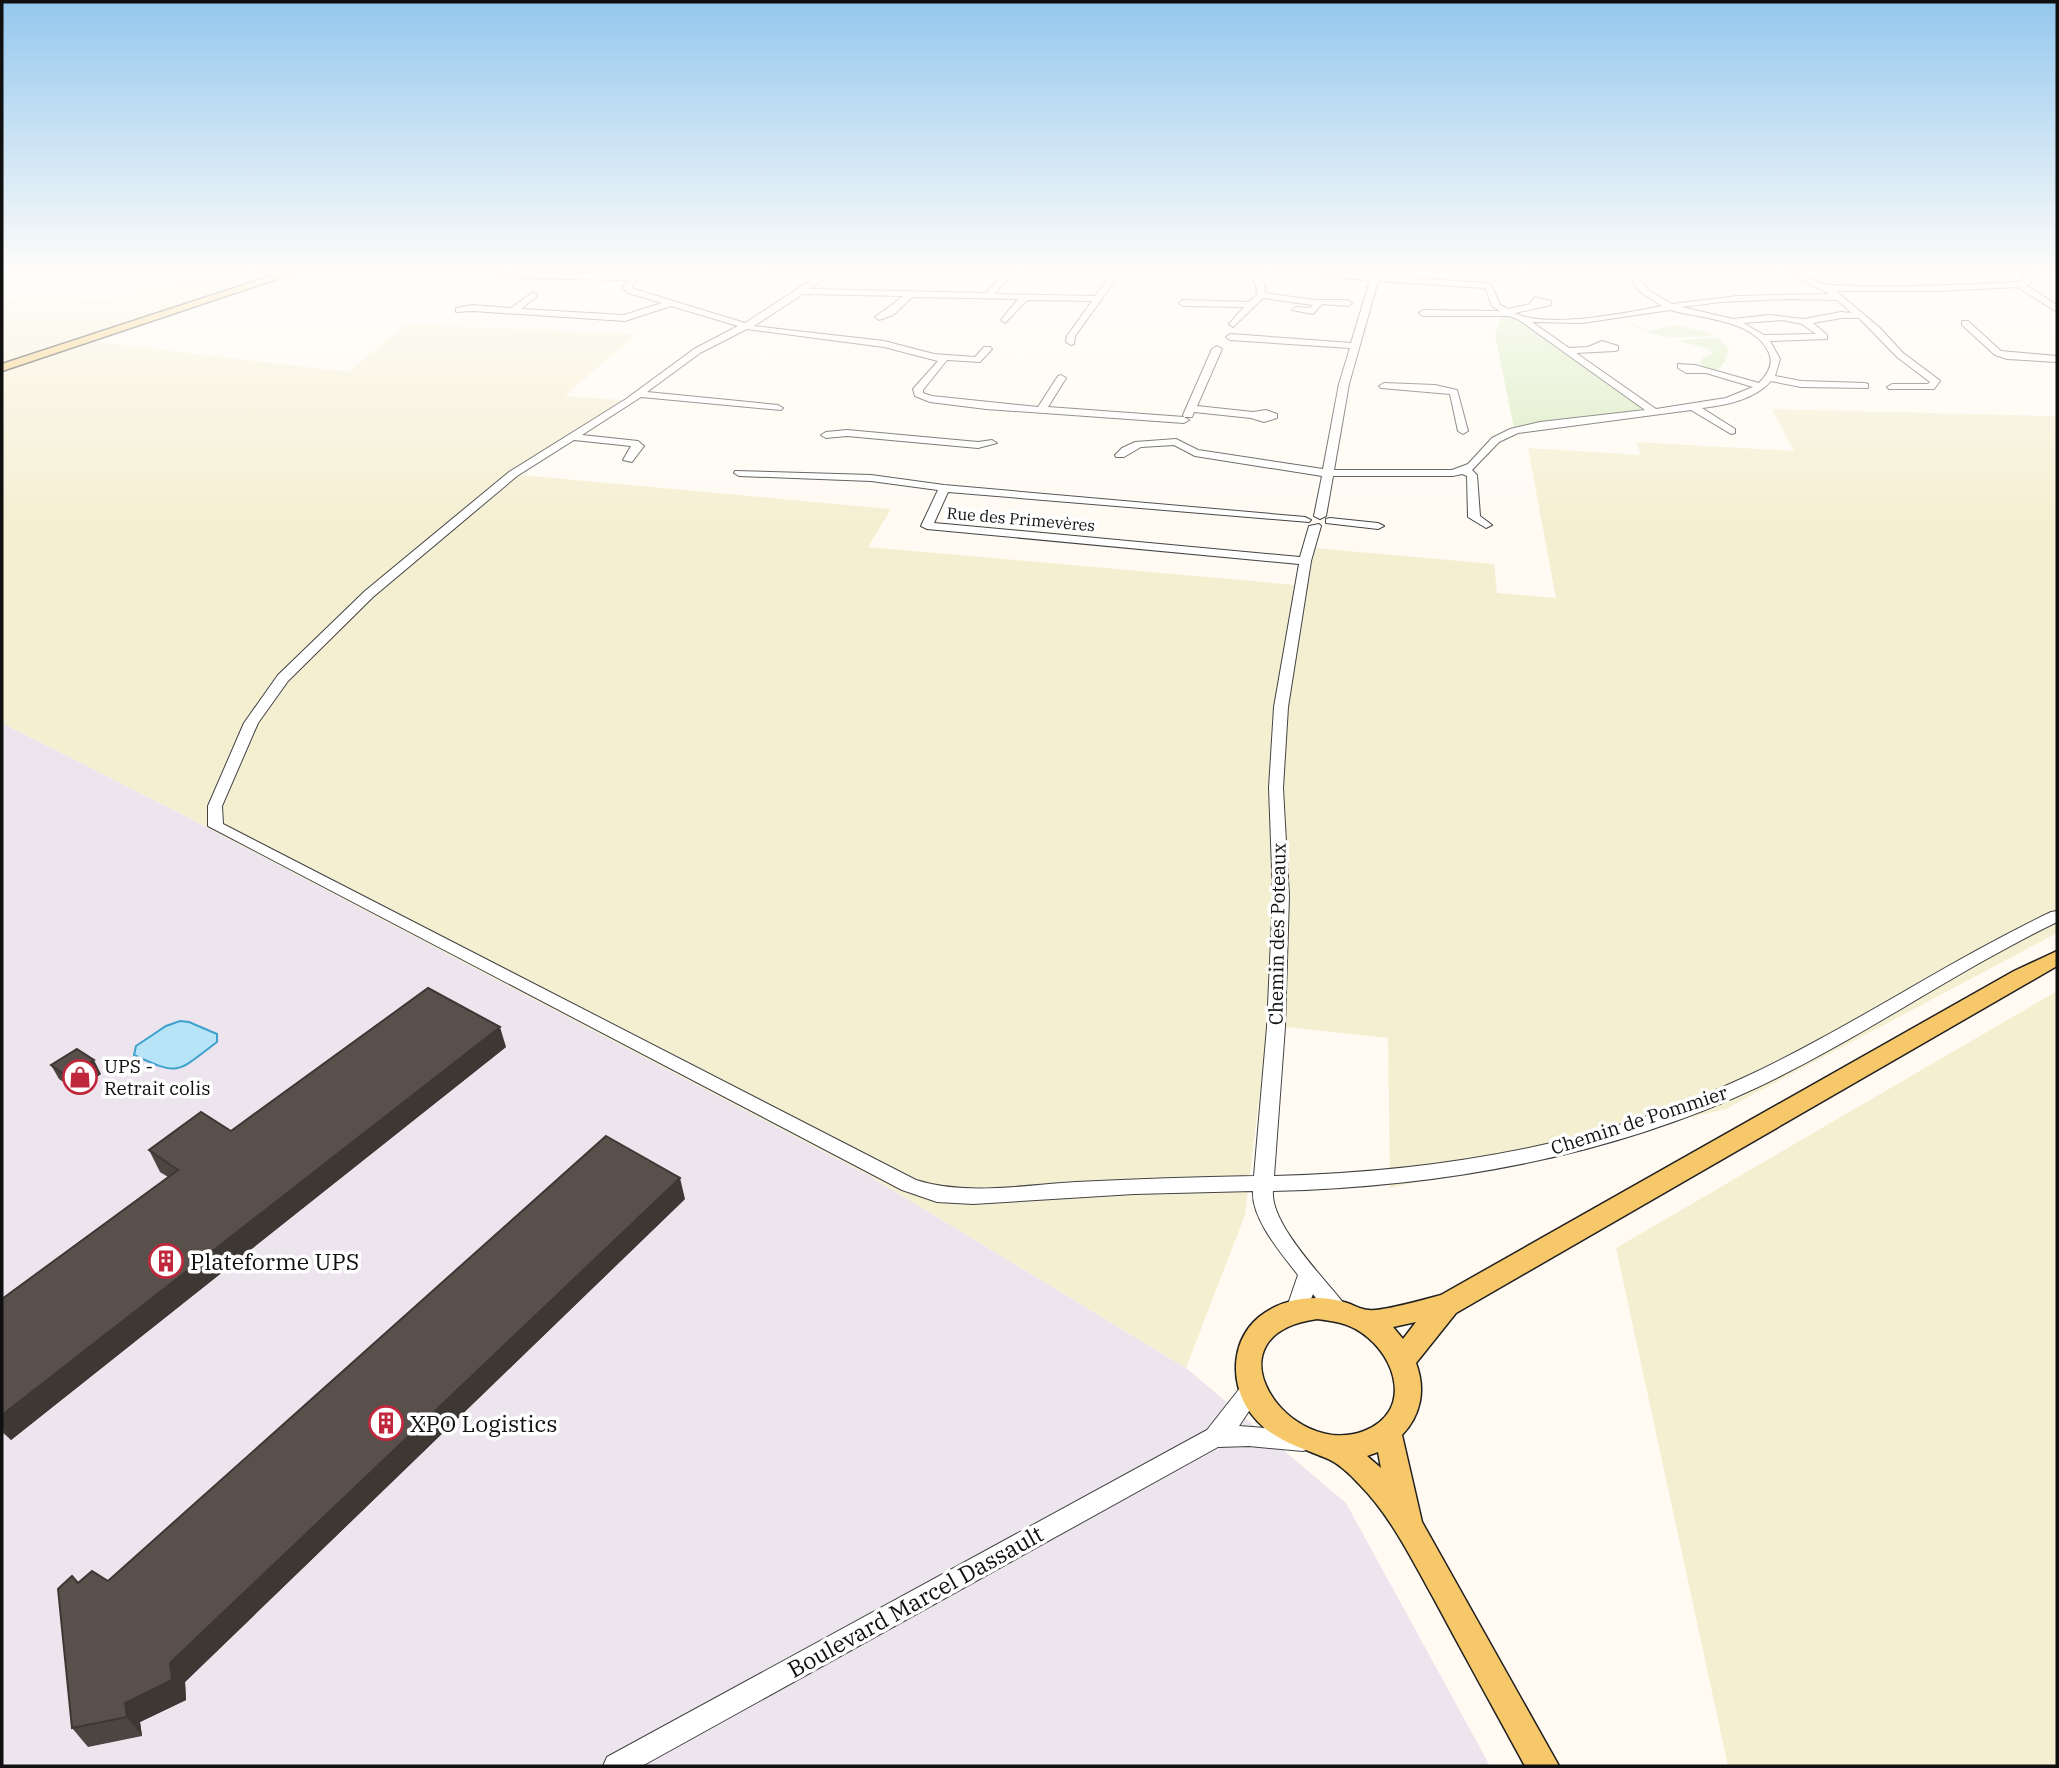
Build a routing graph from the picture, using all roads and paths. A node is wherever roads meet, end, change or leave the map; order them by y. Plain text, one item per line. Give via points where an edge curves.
1 (37, 357) edge
2 (691, 357) edge
3 (938, 357) edge
4 (942, 357) edge
5 (980, 357) edge
6 (1214, 357) edge
7 (1352, 357) edge
8 (1575, 357) edge
9 (1775, 357) edge
10 (1902, 357) edge
11 (2015, 357) edge
12 (2057, 359) edge
13 (2, 368) edge
14 (1704, 371) dead end
15 (1061, 378) dead end
16 (1769, 379) junction
17 (1384, 386) dead end
18 (1760, 386) junction
19 (1865, 386) dead end
20 (1892, 387) dead end
21 (639, 394) junction
22 (1693, 407) junction
23 (778, 408) dead end
24 (1192, 409) junction
25 (1041, 410) junction
26 (1654, 412) junction
27 (1253, 415) dead end
28 (1184, 420) junction
29 (1463, 430) dead end
30 (1731, 431) dead end
31 (826, 435) dead end
32 (572, 437) junction
33 (1177, 442) junction
34 (992, 443) dead end
35 (1120, 455) dead end
36 (628, 460) dead end
37 (1464, 470) junction
38 (739, 473) dead end
39 (1326, 473) junction
40 (944, 488) junction
41 (1318, 521) junction
42 (1486, 525) dead end
43 (1378, 526) dead end
44 (1305, 561) junction
45 (2057, 916) edge
46 (2057, 958) edge
47 (1264, 1183) junction
48 (1309, 1273) junction
49 (1447, 1305) junction
50 (1297, 1310) junction
51 (1338, 1311) junction
52 (1366, 1322) junction
53 (1403, 1361) junction
54 (1252, 1390) junction
55 (1387, 1432) junction
56 (1214, 1437) junction
57 (1322, 1444) junction
58 (1410, 1528) junction
59 (616, 1766) edge
60 (1543, 1766) edge

1 - 13 main road
2 - 21 street
3 - 25 street via 942,363 918,389 922,397
4 - 5 street
6 - 24 street
7 - 39 street, Chemin des Poteaux
8 - 26 street
9 - 16 street via 1775,370
10 - 20 street via 1935,381 1931,387
11 - 12 street
14 - 18 street
15 - 25 street
16 - 18 street
16 - 19 street
17 - 29 street via 1454,392
18 - 22 street via 1741,397
21 - 23 street
21 - 32 street
22 - 26 street
22 - 30 street
24 - 27 street
24 - 28 street
25 - 28 street
26 - 37 street via 1506,434 1490,443
28 - 33 street
31 - 34 street via 847,433 978,446
32 - 36 street via 634,443 639,446
32 - 47 street, Chemin de Pommier via 513,474 369,594 283,678 251,723 232,764 215,806 216,826 909,1185 937,1194 973,1196
33 - 35 street via 1142,444
33 - 39 street via 1195,453
37 - 39 street
37 - 42 street via 1472,475 1474,517
38 - 40 street via 872,478
39 - 41 street, Chemin des Poteaux
40 - 41 street, Rue des Primevères
40 - 44 street, Rue des Primevères via 927,526
41 - 43 street, Rue des Primevères
41 - 44 street, Chemin des Poteaux
44 - 47 street, Chemin des Poteaux via 1280,721 1276,788 1282,896
45 - 47 street, Chemin de Pommier via 1789,1064 1703,1103 1549,1150 1469,1166
46 - 49 main road
47 - 48 street, Chemin des Poteaux via 1266,1214
48 - 50 street
48 - 51 street, Chemin des Poteaux
49 - 52 main road
49 - 53 main road
50 - 51 main road
50 - 54 main road via 1261,1331 1251,1349
51 - 52 main road
52 - 53 main road via 1382,1333
53 - 55 main road via 1408,1400
54 - 56 street, Boulevard Marcel Dassault
54 - 57 main road via 1264,1411 1284,1429
55 - 57 main road via 1363,1444
55 - 58 main road
56 - 57 street, Boulevard Marcel Dassault
56 - 59 street, Boulevard Marcel Dassault
57 - 58 main road via 1370,1475
58 - 60 main road

